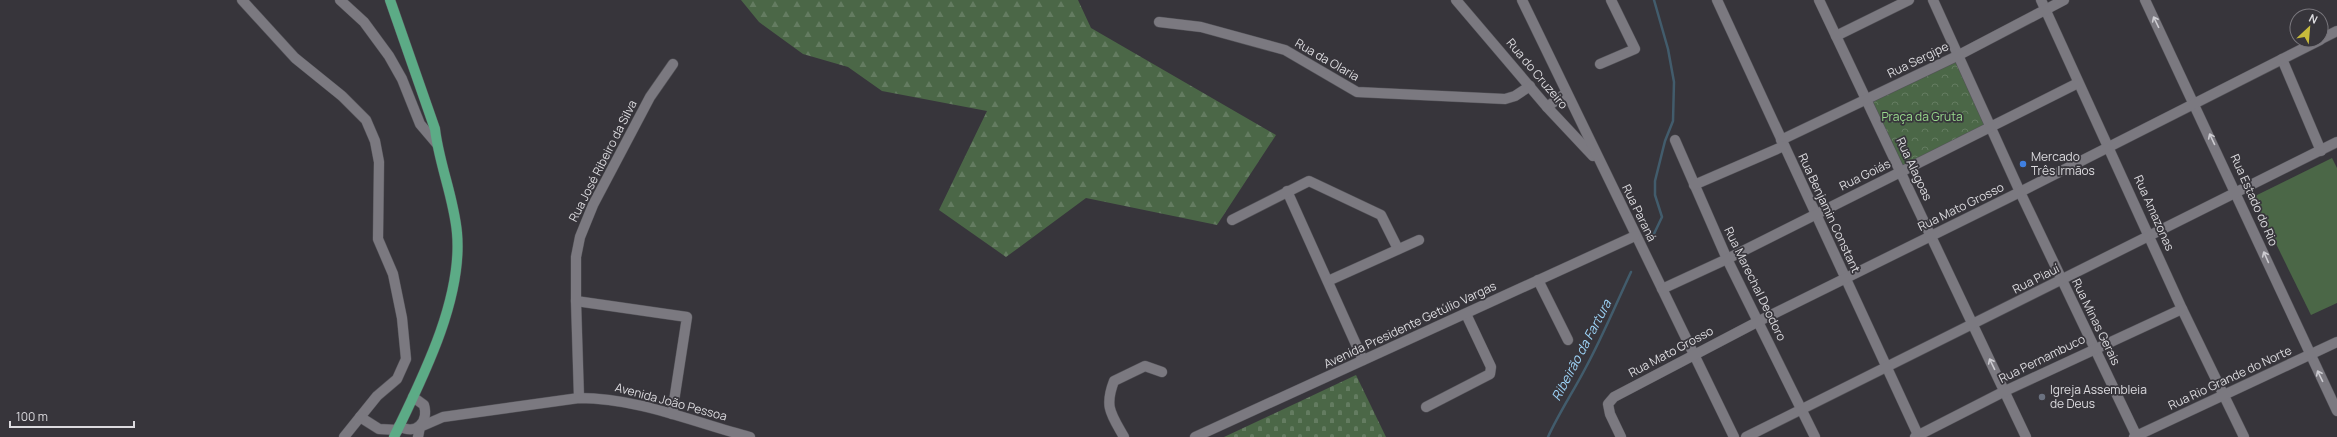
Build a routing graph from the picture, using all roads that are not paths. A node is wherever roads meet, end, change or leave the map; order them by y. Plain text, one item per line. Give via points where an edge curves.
1 (242, 0) edge
2 (340, 0) edge
3 (390, 0) edge
4 (1456, 0) edge
5 (1522, 0) edge
6 (1611, 0) edge
7 (1717, 0) edge
8 (1819, 0) edge
9 (1909, 0) edge
10 (1933, 0) edge
11 (2041, 0) edge
12 (2064, 0) edge
13 (2145, 0) edge
14 (2045, 10) junction
15 (1159, 22) dead end
16 (1836, 36) junction
17 (2304, 48) edge
18 (1957, 56) junction
19 (2282, 59) junction
20 (673, 64) dead end
21 (1600, 64) dead end
22 (2078, 84) junction
23 (1530, 86) junction
24 (1566, 93) junction
25 (1866, 99) junction
26 (2195, 103) junction
27 (1547, 108) junction
28 (1991, 127) junction
29 (1675, 140) dead end
30 (2337, 142) edge
31 (1783, 143) junction
32 (437, 144) junction
33 (2109, 146) junction
34 (2321, 150) junction
35 (1600, 164) junction
36 (1902, 172) junction
37 (1694, 185) junction
38 (1287, 191) junction
39 (2020, 192) junction
40 (2237, 194) junction
41 (1815, 214) junction
42 (1232, 220) dead end
43 (1635, 236) junction
44 (1931, 236) junction
45 (2150, 236) junction
46 (1419, 240) dead end
47 (1398, 250) junction
48 (1727, 259) junction
49 (1844, 278) junction
50 (1538, 280) junction
51 (2062, 280) junction
52 (1328, 281) junction
53 (1662, 289) junction
54 (576, 301) junction
55 (2182, 309) junction
56 (1466, 314) junction
57 (1759, 321) junction
58 (1973, 325) junction
59 (1568, 340) dead end
60 (2337, 342) edge
61 (2095, 349) junction
62 (1693, 356) junction
63 (2310, 356) junction
64 (1363, 360) junction
65 (1885, 368) junction
66 (1162, 372) dead end
67 (2005, 391) junction
68 (2224, 394) junction
69 (413, 397) junction
70 (579, 398) junction
71 (424, 405) junction
72 (1426, 407) dead end
73 (1802, 410) junction
74 (2337, 411) edge
75 (672, 414) junction
76 (360, 417) junction
77 (443, 418) junction
78 (420, 426) junction
79 (397, 431) edge
80 (1917, 436) edge
81 (344, 437) edge
82 (418, 437) edge
83 (750, 437) edge
84 (1124, 437) edge
85 (1195, 437) edge
86 (1621, 437) edge
87 (1734, 437) edge
88 (1746, 437) edge
89 (1815, 437) edge
90 (2026, 437) edge
91 (2136, 437) edge
92 (2244, 437) edge

1 - 76 street via 295,58 342,96 366,120 375,141 378,162 378,239 393,274 402,318 406,359 397,379 377,396
2 - 32 street via 364,22 390,56 402,78 420,124
3 - 32 main road via 436,129
4 - 23 street, Rua do Cruzeiro
5 - 24 street, Rua Paraná
6 - 21 street via 1635,49
7 - 31 street, Rua Benjamin Constant
8 - 16 street, Rua Alagoas
9 - 16 street
10 - 18 street, Rua Minas Gerais
11 - 14 street, Rua Amazonas
12 - 14 street, Rua Sergipe
26 -> 13 street, Rua Estado do Rio
14 - 18 street, Rua Sergipe
14 - 22 street, Rua Amazonas
15 - 23 street, Rua da Olaria via 1201,27 1285,50 1357,92 1505,99
16 - 25 street, Rua Alagoas
17 - 19 street, Rua Mato Grosso
18 - 25 street, Rua Sergipe
18 - 28 street, Rua Minas Gerais
19 - 26 street, Rua Mato Grosso
19 - 34 street
20 - 54 street, Rua José Ribeiro da Silva via 650,97 593,205 580,237 576,257
22 - 28 street, Rua Goiás
22 - 33 street, Rua Amazonas
23 - 27 street, Rua do Cruzeiro
24 - 27 street
24 - 35 street, Rua Paraná
25 - 31 street, Rua Sergipe
25 - 36 street, Rua Alagoas
26 - 33 street, Rua Mato Grosso
40 -> 26 street, Rua Estado do Rio
27 - 35 street, Rua do Cruzeiro
28 - 36 street, Rua Goiás
28 - 39 street, Rua Minas Gerais
29 - 37 street, Rua Marechal Deodoro
30 - 34 street, Rua Piauí
31 - 37 street, Rua Sergipe
31 - 41 street, Rua Benjamin Constant
32 - 69 main road via 458,233 455,268 449,304 434,349
33 - 39 street, Rua Mato Grosso
33 - 45 street, Rua Amazonas
34 - 40 street, Rua Piauí
35 - 43 street, Rua Paraná
36 - 41 street, Rua Goiás
36 - 44 street, Rua Alagoas
37 - 48 street, Rua Marechal Deodoro
38 - 42 street
38 - 47 street via 1309,181 1382,215
38 - 52 street
39 - 44 street, Rua Mato Grosso
39 - 51 street, Rua Minas Gerais
40 - 45 street, Rua Piauí
63 -> 40 street, Rua Estado do Rio
41 - 48 street, Rua Goiás
41 - 49 street, Rua Benjamin Constant
43 - 50 street, Avenida Presidente Getúlio Vargas
43 - 53 street, Rua Paraná
44 - 49 street, Rua Mato Grosso
44 - 58 street, Rua Alagoas
45 - 51 street, Rua Piauí
45 - 55 street, Rua Amazonas
46 - 47 street
47 - 52 street
48 - 53 street, Rua Goiás
48 - 57 street, Rua Marechal Deodoro
49 - 57 street, Rua Mato Grosso
49 - 65 street, Rua Benjamin Constant
50 - 56 street, Avenida Presidente Getúlio Vargas
50 - 59 street
51 - 58 street, Rua Piauí
51 - 61 street, Rua Minas Gerais
52 - 64 street
53 - 62 street, Rua Paraná
54 - 70 street, Rua José Ribeiro da Silva
54 - 75 street via 687,317
55 - 61 street, Rua Pernambuco
55 - 68 street, Rua Amazonas
56 - 64 street, Avenida Presidente Getúlio Vargas
56 - 72 street via 1491,367 1490,374
57 - 62 street, Rua Mato Grosso
57 - 73 street, Rua Marechal Deodoro
58 - 65 street, Rua Piauí
67 -> 58 street, Rua Alagoas
60 - 63 street, Rua Rio Grande do Norte
61 - 67 street, Rua Pernambuco
61 - 91 street, Rua Minas Gerais
62 - 86 street, Rua Mato Grosso via 1614,397 1608,404
62 - 87 street, Rua Paraná
63 - 68 street, Rua Rio Grande do Norte
74 -> 63 street, Rua Estado do Rio
64 - 85 street, Avenida Presidente Getúlio Vargas
65 - 73 street, Rua Piauí
65 - 80 street, Rua Benjamin Constant
66 - 84 street via 1146,366 1114,382 1108,398 1111,415
67 - 80 street, Rua Pernambuco
67 - 90 street, Rua Alagoas
68 - 91 street, Rua Rio Grande do Norte
68 - 92 street, Rua Amazonas
69 - 71 street
69 - 79 main road
70 - 75 street, Avenida João Pessoa via 624,402
70 - 77 street, Avenida João Pessoa
71 - 77 street
71 - 78 street via 426,416
73 - 88 street, Rua Piauí
73 - 89 street, Rua Marechal Deodoro
75 - 83 street, Avenida João Pessoa
76 - 79 street, Avenida João Pessoa via 380,429
76 - 81 street
77 - 78 street, Avenida João Pessoa
78 - 79 street, Avenida João Pessoa
78 - 82 street

